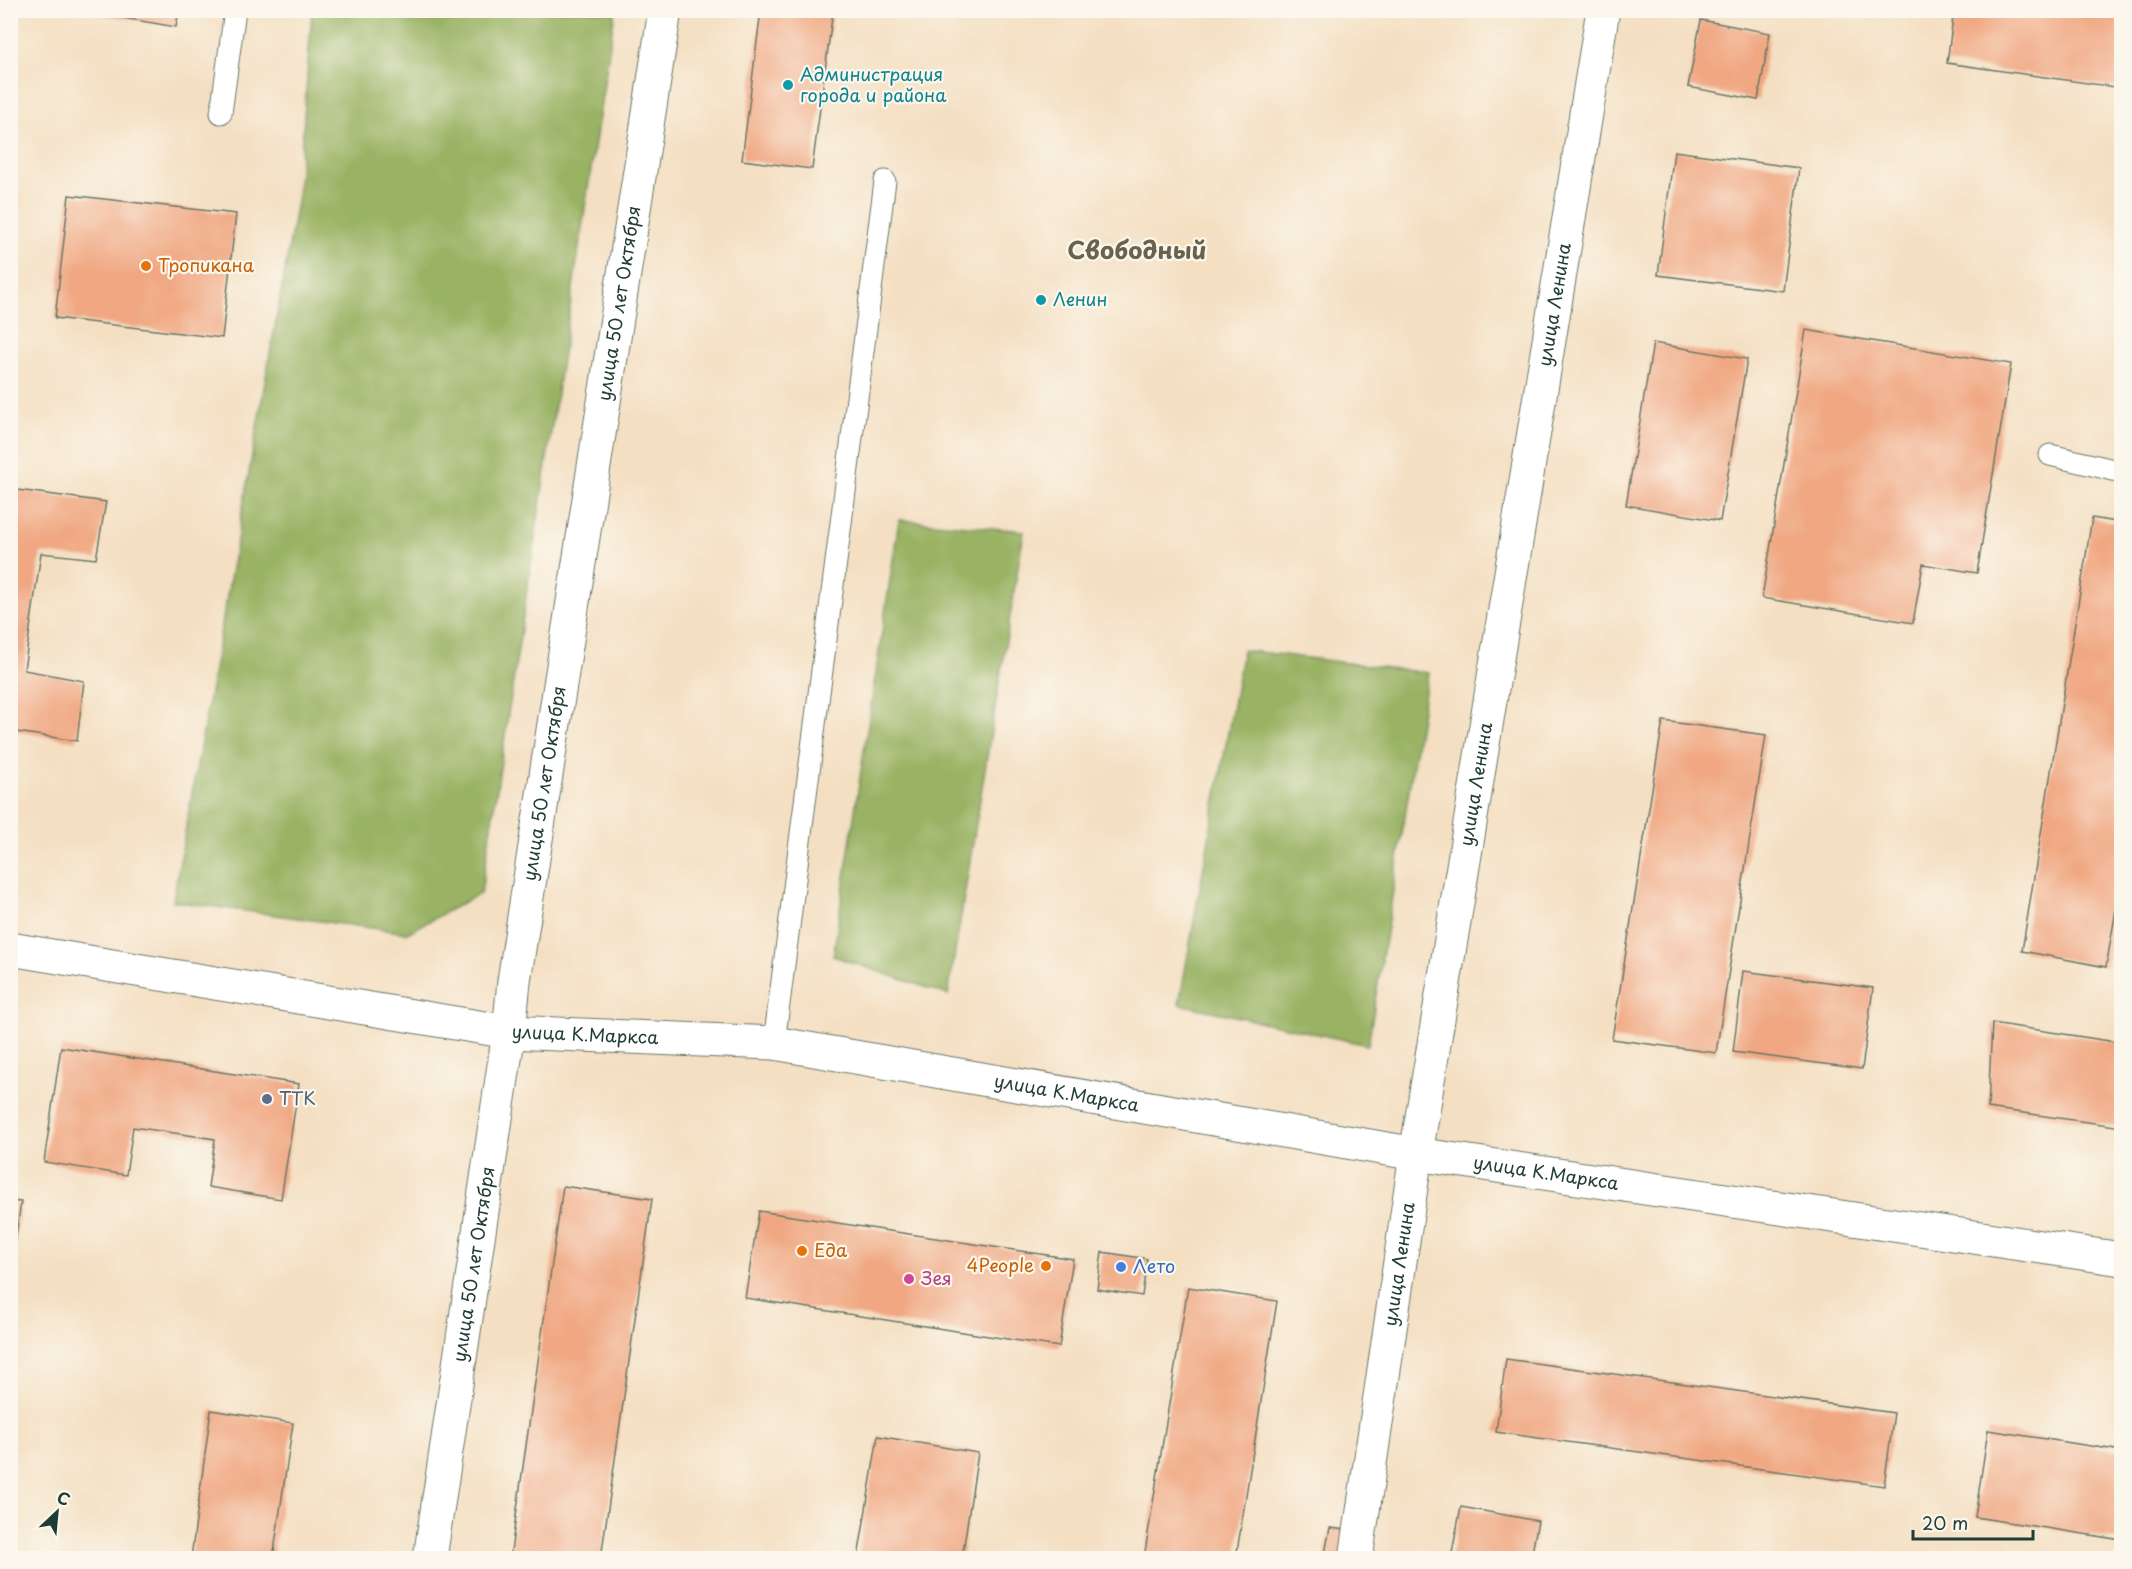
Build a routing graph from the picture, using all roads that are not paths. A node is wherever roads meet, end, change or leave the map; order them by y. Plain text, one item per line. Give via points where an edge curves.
1 (235, 10) edge
2 (665, 10) edge
3 (1603, 10) edge
4 (221, 113) dead end
5 (885, 182) dead end
6 (2050, 455) dead end
7 (2121, 472) edge
8 (10, 949) edge
9 (509, 1032) junction
10 (774, 1043) junction
11 (1416, 1154) junction
12 (2121, 1259) edge
13 (430, 1558) edge
14 (1356, 1558) edge

1 - 4 lane
2 - 9 street, улица 50 лет Октября
3 - 11 street, улица Ленина
5 - 10 lane
6 - 7 lane
8 - 9 street, улица К.Маркса
9 - 10 street, улица К.Маркса
9 - 13 street, улица 50 лет Октября
10 - 11 street, улица К.Маркса
11 - 12 street, улица К.Маркса
11 - 14 street, улица Ленина

